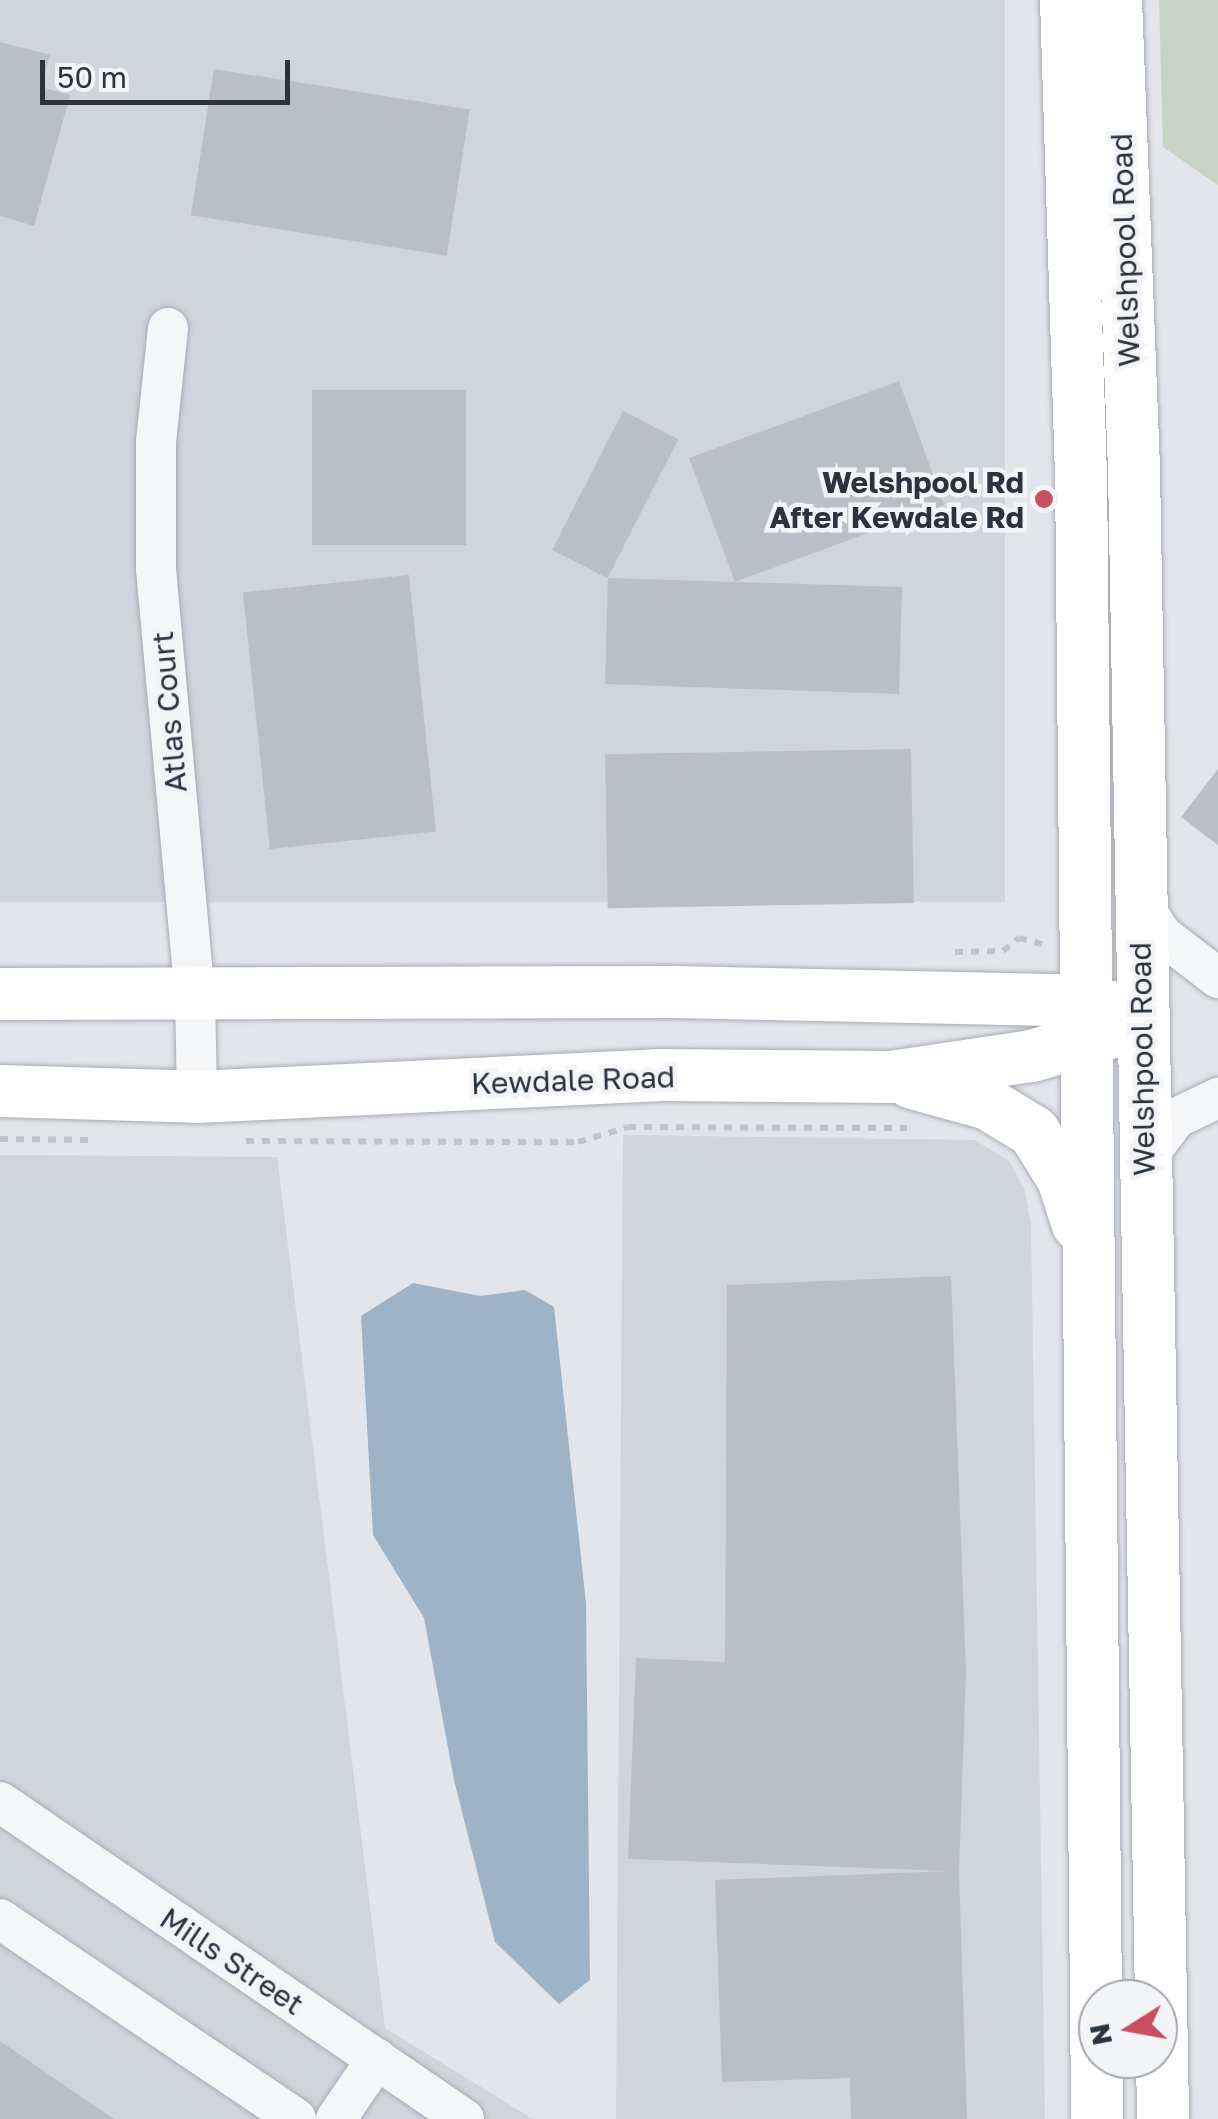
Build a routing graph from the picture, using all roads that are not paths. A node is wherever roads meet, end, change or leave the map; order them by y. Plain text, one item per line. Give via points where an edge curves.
1 (1066, 0) edge
2 (1116, 0) edge
3 (168, 328) dead end
4 (1139, 900) junction
5 (1218, 978) edge
6 (0, 994) edge
7 (195, 994) junction
8 (1139, 1018) junction
9 (1086, 1022) junction
10 (890, 1077) junction
11 (0, 1092) edge
12 (197, 1096) junction
13 (1218, 1098) edge
14 (1142, 1162) junction
15 (1090, 1270) junction
16 (0, 1802) edge
17 (0, 1918) edge
18 (377, 2059) junction
19 (296, 2119) edge
20 (336, 2119) edge
21 (464, 2119) edge
22 (1097, 2119) edge
23 (1163, 2119) edge

1 - 9 main road, Welshpool Road via 1081,468
2 - 4 main road, Welshpool Road via 1134,469
3 - 7 street, Atlas Court via 156,442 156,569
4 - 5 street via 1162,934
4 - 8 main road, Welshpool Road
6 - 7 main road, Kewdale Road
7 - 9 main road, Kewdale Road via 672,992
7 - 12 street, Atlas Court
8 - 9 main road, Kewdale Road
8 - 14 main road, Welshpool Road
9 - 10 main road, Kewdale Road
9 - 15 main road, Welshpool Road
10 - 12 main road, Kewdale Road via 658,1075
10 - 15 main road via 988,1104 1034,1132 1063,1180
11 - 12 main road, Kewdale Road
13 - 14 street via 1176,1118
14 - 23 main road, Welshpool Road
15 - 22 main road, Welshpool Road
16 - 18 street, Mills Street
17 - 19 street
18 - 20 street
18 - 21 street, Mills Street

